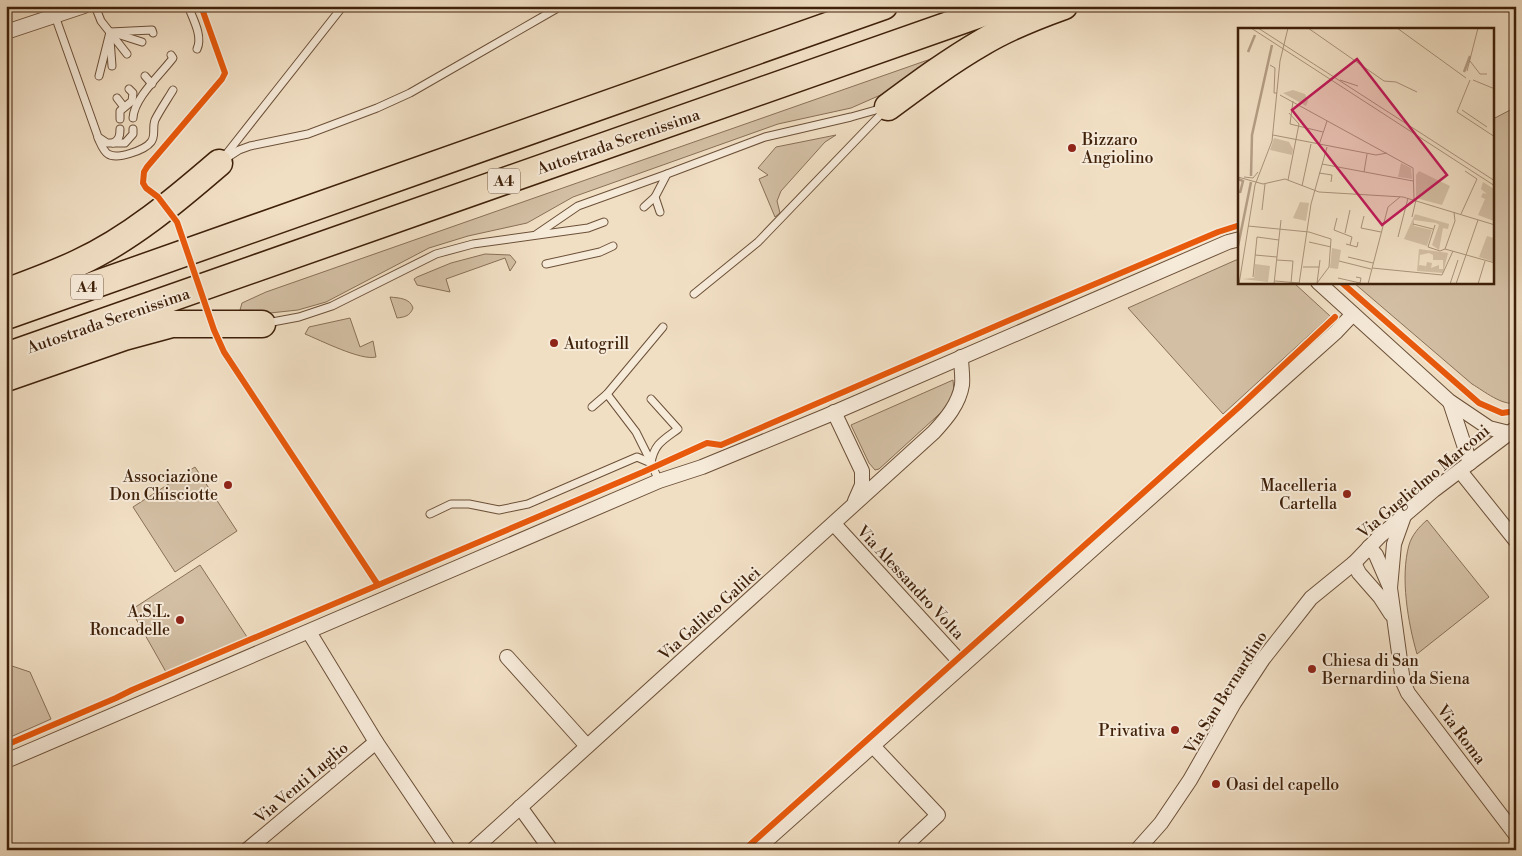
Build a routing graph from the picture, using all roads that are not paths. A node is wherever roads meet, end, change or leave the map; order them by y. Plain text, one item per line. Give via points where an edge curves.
1 (84, 6) edge
2 (95, 6) edge
3 (188, 6) edge
4 (343, 6) edge
5 (884, 6) edge
6 (1003, 6) edge
7 (1064, 6) edge
8 (556, 9) dead end
9 (55, 16) junction
10 (6, 32) edge
11 (110, 32) junction
12 (153, 33) dead end
13 (142, 42) dead end
14 (196, 49) dead end
15 (127, 54) dead end
16 (171, 55) dead end
17 (112, 66) dead end
18 (100, 76) dead end
19 (145, 76) dead end
20 (152, 84) junction
21 (129, 89) dead end
22 (173, 90) dead end
23 (117, 98) dead end
24 (124, 107) junction
25 (888, 107) junction
26 (133, 118) dead end
27 (120, 119) dead end
28 (120, 129) dead end
29 (134, 129) dead end
30 (98, 137) junction
31 (112, 144) junction
32 (219, 163) junction
33 (667, 174) junction
34 (655, 197) junction
35 (644, 207) dead end
36 (660, 212) dead end
37 (604, 222) dead end
38 (535, 236) junction
39 (1238, 240) edge
40 (613, 246) dead end
41 (546, 264) dead end
42 (1320, 284) edge
43 (6, 292) edge
44 (694, 294) dead end
45 (1353, 314) junction
46 (6, 316) edge
47 (262, 324) joint
48 (663, 326) dead end
49 (6, 356) edge
50 (961, 357) junction
51 (6, 378) edge
52 (607, 394) junction
53 (650, 399) dead end
54 (1450, 401) junction
55 (592, 407) dead end
56 (834, 412) junction
57 (1512, 430) edge
58 (651, 463) junction
59 (1465, 467) junction
60 (862, 471) junction
61 (891, 472) junction
62 (659, 481) junction
63 (854, 506) junction
64 (430, 514) dead end
65 (1404, 516) junction
66 (834, 524) junction
67 (1516, 541) edge
68 (1369, 547) junction
69 (1354, 563) junction
70 (1390, 588) junction
71 (1393, 617) junction
72 (309, 632) junction
73 (507, 657) dead end
74 (963, 665) junction
75 (376, 742) junction
76 (588, 746) junction
77 (873, 746) junction
78 (6, 761) edge
79 (520, 807) junction
80 (1516, 835) edge
81 (906, 845) dead end
82 (247, 850) edge
83 (449, 850) edge
84 (473, 850) edge
85 (551, 850) edge
86 (756, 850) edge
87 (1137, 850) edge

1 - 9 street
2 - 11 lane
3 - 14 lane via 199,38
4 - 32 lane
5 - 46 highway, A4
6 - 49 highway, Autostrada Serenissima / A4
7 - 25 highway via 984,41
8 - 32 lane via 386,105 308,134 250,146
9 - 10 street
9 - 30 lane
11 - 12 lane via 152,30
11 - 13 lane
11 - 15 lane
11 - 17 lane
11 - 18 lane
16 - 20 lane via 173,58 162,67
19 - 20 lane
20 - 26 lane via 138,101
21 - 24 lane via 133,93 132,101
22 - 30 lane via 156,118 154,136 146,147 112,156 105,152
23 - 24 lane
24 - 27 lane
25 - 33 lane via 765,137
25 - 44 lane via 758,242
28 - 31 lane via 120,136
29 - 31 lane via 134,134 125,143
30 - 31 lane
32 - 43 highway via 121,240 78,263
33 - 34 lane
33 - 38 lane via 578,206
34 - 35 lane
34 - 36 lane
37 - 38 lane via 588,228
38 - 47 lane via 473,244 436,254 332,306
39 - 50 street
40 - 41 lane
42 - 45 street
45 - 54 street
45 - 74 street, Via Alessandro Volta
47 - 51 highway via 172,324
48 - 52 lane
50 - 56 street
50 - 61 street, Via Galileo Galilei via 962,385 949,416
52 - 55 lane
52 - 58 lane via 636,432
53 - 58 lane via 678,429 658,443
54 - 57 street via 1489,428
54 - 59 street via 1461,432
56 - 60 street
56 - 62 street via 702,467
57 - 59 street, Via Guglielmo Marconi
58 - 62 lane
58 - 64 lane via 637,457 528,504 499,510 451,504
59 - 65 street, Via Guglielmo Marconi
59 - 67 street
60 - 61 street via 876,476
60 - 63 street, Via Galileo Galilei via 862,484
61 - 63 street, Via Galileo Galilei
62 - 72 street
63 - 66 street, Via Galileo Galilei
65 - 68 street, Via Guglielmo Marconi
65 - 70 street, Via Roma via 1394,544
66 - 74 street, Via Alessandro Volta
66 - 76 street, Via Galileo Galilei
68 - 69 street, Via Guglielmo Marconi
68 - 70 street, Via Roma via 1376,554
69 - 71 street, Via Roma
69 - 87 street, Via San Bernardino via 1311,598 1263,659 1190,780 1161,823
70 - 71 street, Via Roma
71 - 80 street, Via Roma via 1400,670 1408,693
72 - 75 street
72 - 78 street
73 - 76 street
74 - 77 street, Via Alessandro Volta
75 - 82 street, Via Venti Luglio
75 - 83 street
76 - 79 street, Via Galileo Galilei
77 - 81 street via 938,815
77 - 86 street, Via Alessandro Volta
79 - 84 street, Via Galileo Galilei
79 - 85 street

